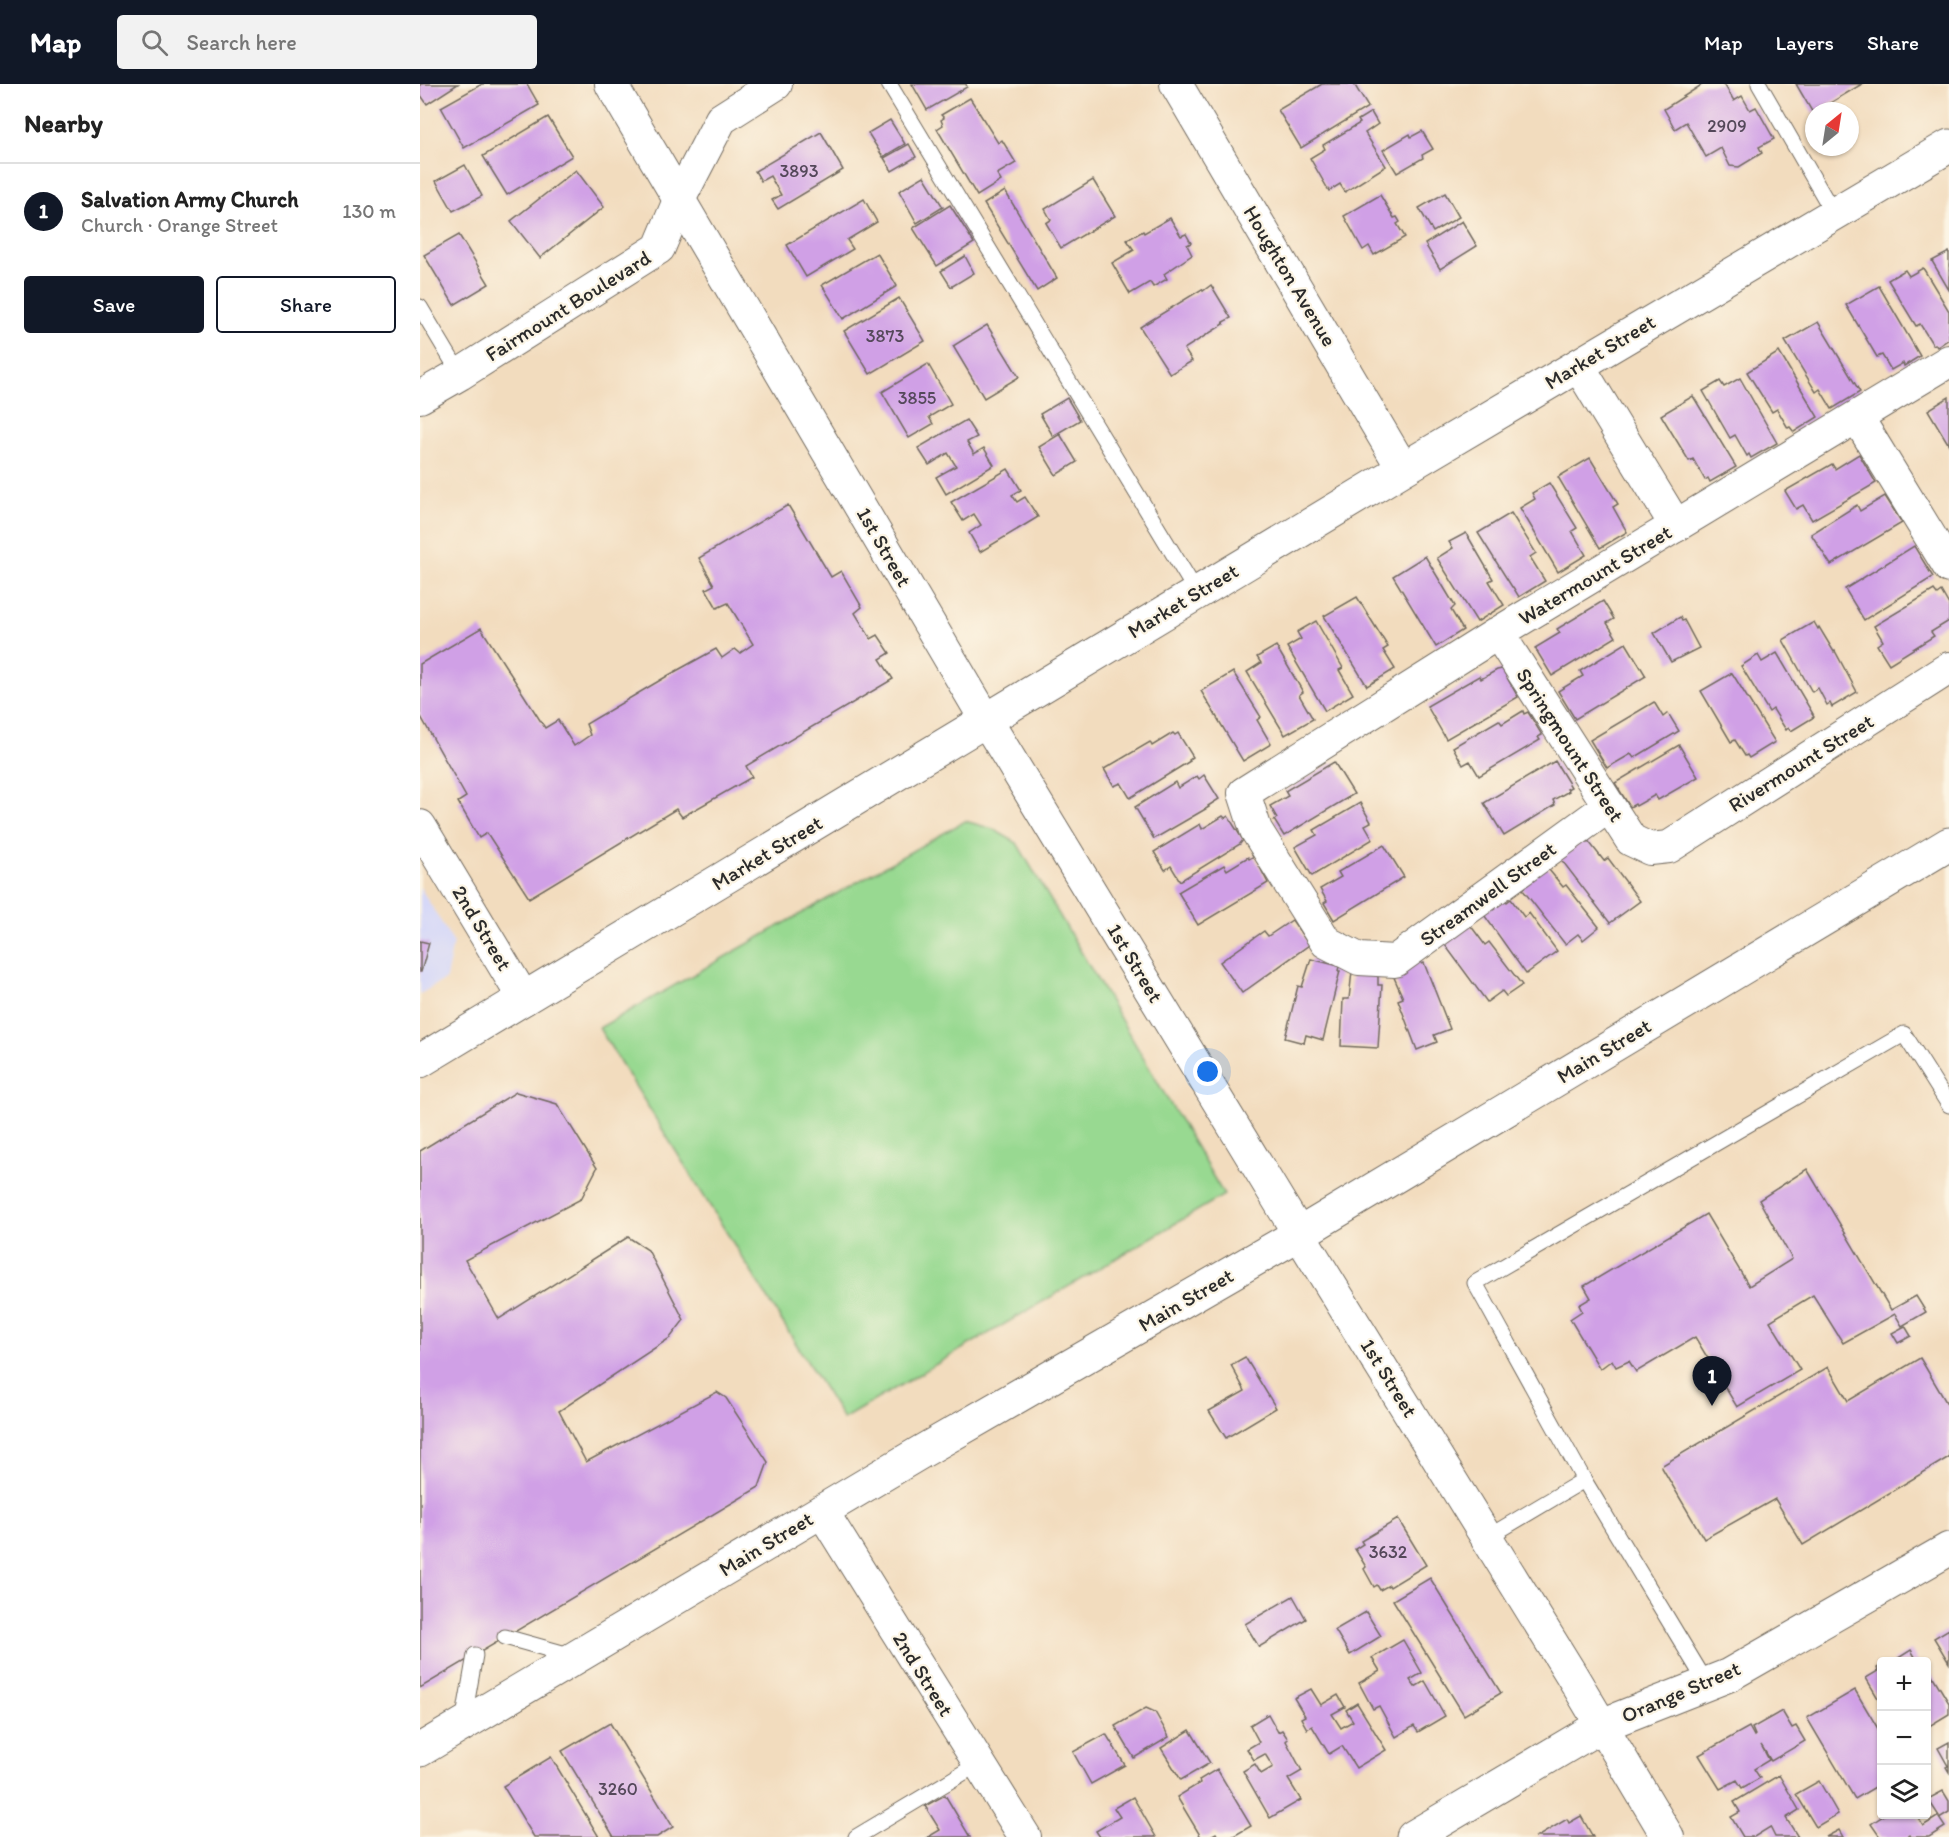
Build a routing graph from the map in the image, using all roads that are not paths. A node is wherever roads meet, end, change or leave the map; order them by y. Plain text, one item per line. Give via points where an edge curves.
1 (611, 84) edge
2 (776, 84) edge
3 (888, 84) edge
4 (1176, 84) edge
5 (1759, 84) edge
6 (1949, 146) edge
7 (680, 198) junction
8 (1834, 214) junction
9 (420, 307) edge
10 (1949, 361) edge
11 (1578, 365) junction
12 (460, 374) junction
13 (420, 397) edge
14 (1857, 417) junction
15 (1403, 468) junction
16 (1676, 526) junction
17 (1949, 567) edge
18 (1197, 593) junction
19 (1498, 633) junction
20 (1949, 668) edge
21 (986, 720) junction
22 (1609, 806) junction
23 (420, 826) edge
24 (1949, 844) edge
25 (1650, 849) joint
26 (1359, 959) joint
27 (524, 999) junction
28 (420, 1061) edge
29 (1949, 1105) edge
30 (1299, 1234) junction
31 (1584, 1480) junction
32 (822, 1511) junction
33 (1488, 1537) junction
34 (1949, 1549) edge
35 (505, 1637) dead end
36 (475, 1655) dead end
37 (576, 1657) junction
38 (1707, 1684) junction
39 (463, 1723) junction
40 (1602, 1725) junction
41 (420, 1750) edge
42 (978, 1764) junction
43 (856, 1837) edge
44 (1025, 1837) edge
45 (1413, 1837) edge
46 (1668, 1837) edge

1 - 7 street, 1st Street
2 - 7 street, Fairmount Boulevard via 721,119
3 - 18 lane
4 - 15 street, Houghton Avenue
5 - 8 lane
6 - 8 main road, Market Street
7 - 12 street, Fairmount Boulevard via 659,248
7 - 21 street, 1st Street
8 - 11 main road, Market Street
9 - 12 lane
10 - 14 street, Watermount Street
11 - 15 main road, Market Street
11 - 16 street
12 - 13 street, Fairmount Boulevard
14 - 16 street, Watermount Street
14 - 17 street
15 - 18 main road, Market Street
16 - 19 street, Watermount Street
18 - 21 main road, Market Street
19 - 22 street, Springmount Street
19 - 26 street, Watermount Street via 1244,793 1257,830 1326,942
20 - 25 street, Rivermount Street via 1669,847
21 - 27 main road, Market Street
21 - 30 street, 1st Street
22 - 25 street, Springmount Street via 1631,840
22 - 26 street, Streamwell Street via 1395,961
23 - 27 street, 2nd Street
24 - 30 main road, Main Street
27 - 28 main road, Market Street
29 - 31 lane via 1905,1034 1475,1283
30 - 32 main road, Main Street
30 - 33 street, 1st Street
31 - 33 lane
31 - 38 lane
32 - 37 main road, Main Street
32 - 42 street, 2nd Street
33 - 40 street, 1st Street
34 - 38 main road, Orange Street
35 - 37 lane
36 - 39 lane
37 - 39 main road, Main Street
38 - 40 main road, Orange Street
39 - 41 main road, Main Street
40 - 45 main road, Orange Street
40 - 46 street, 1st Street
42 - 43 lane
42 - 44 street, 2nd Street

